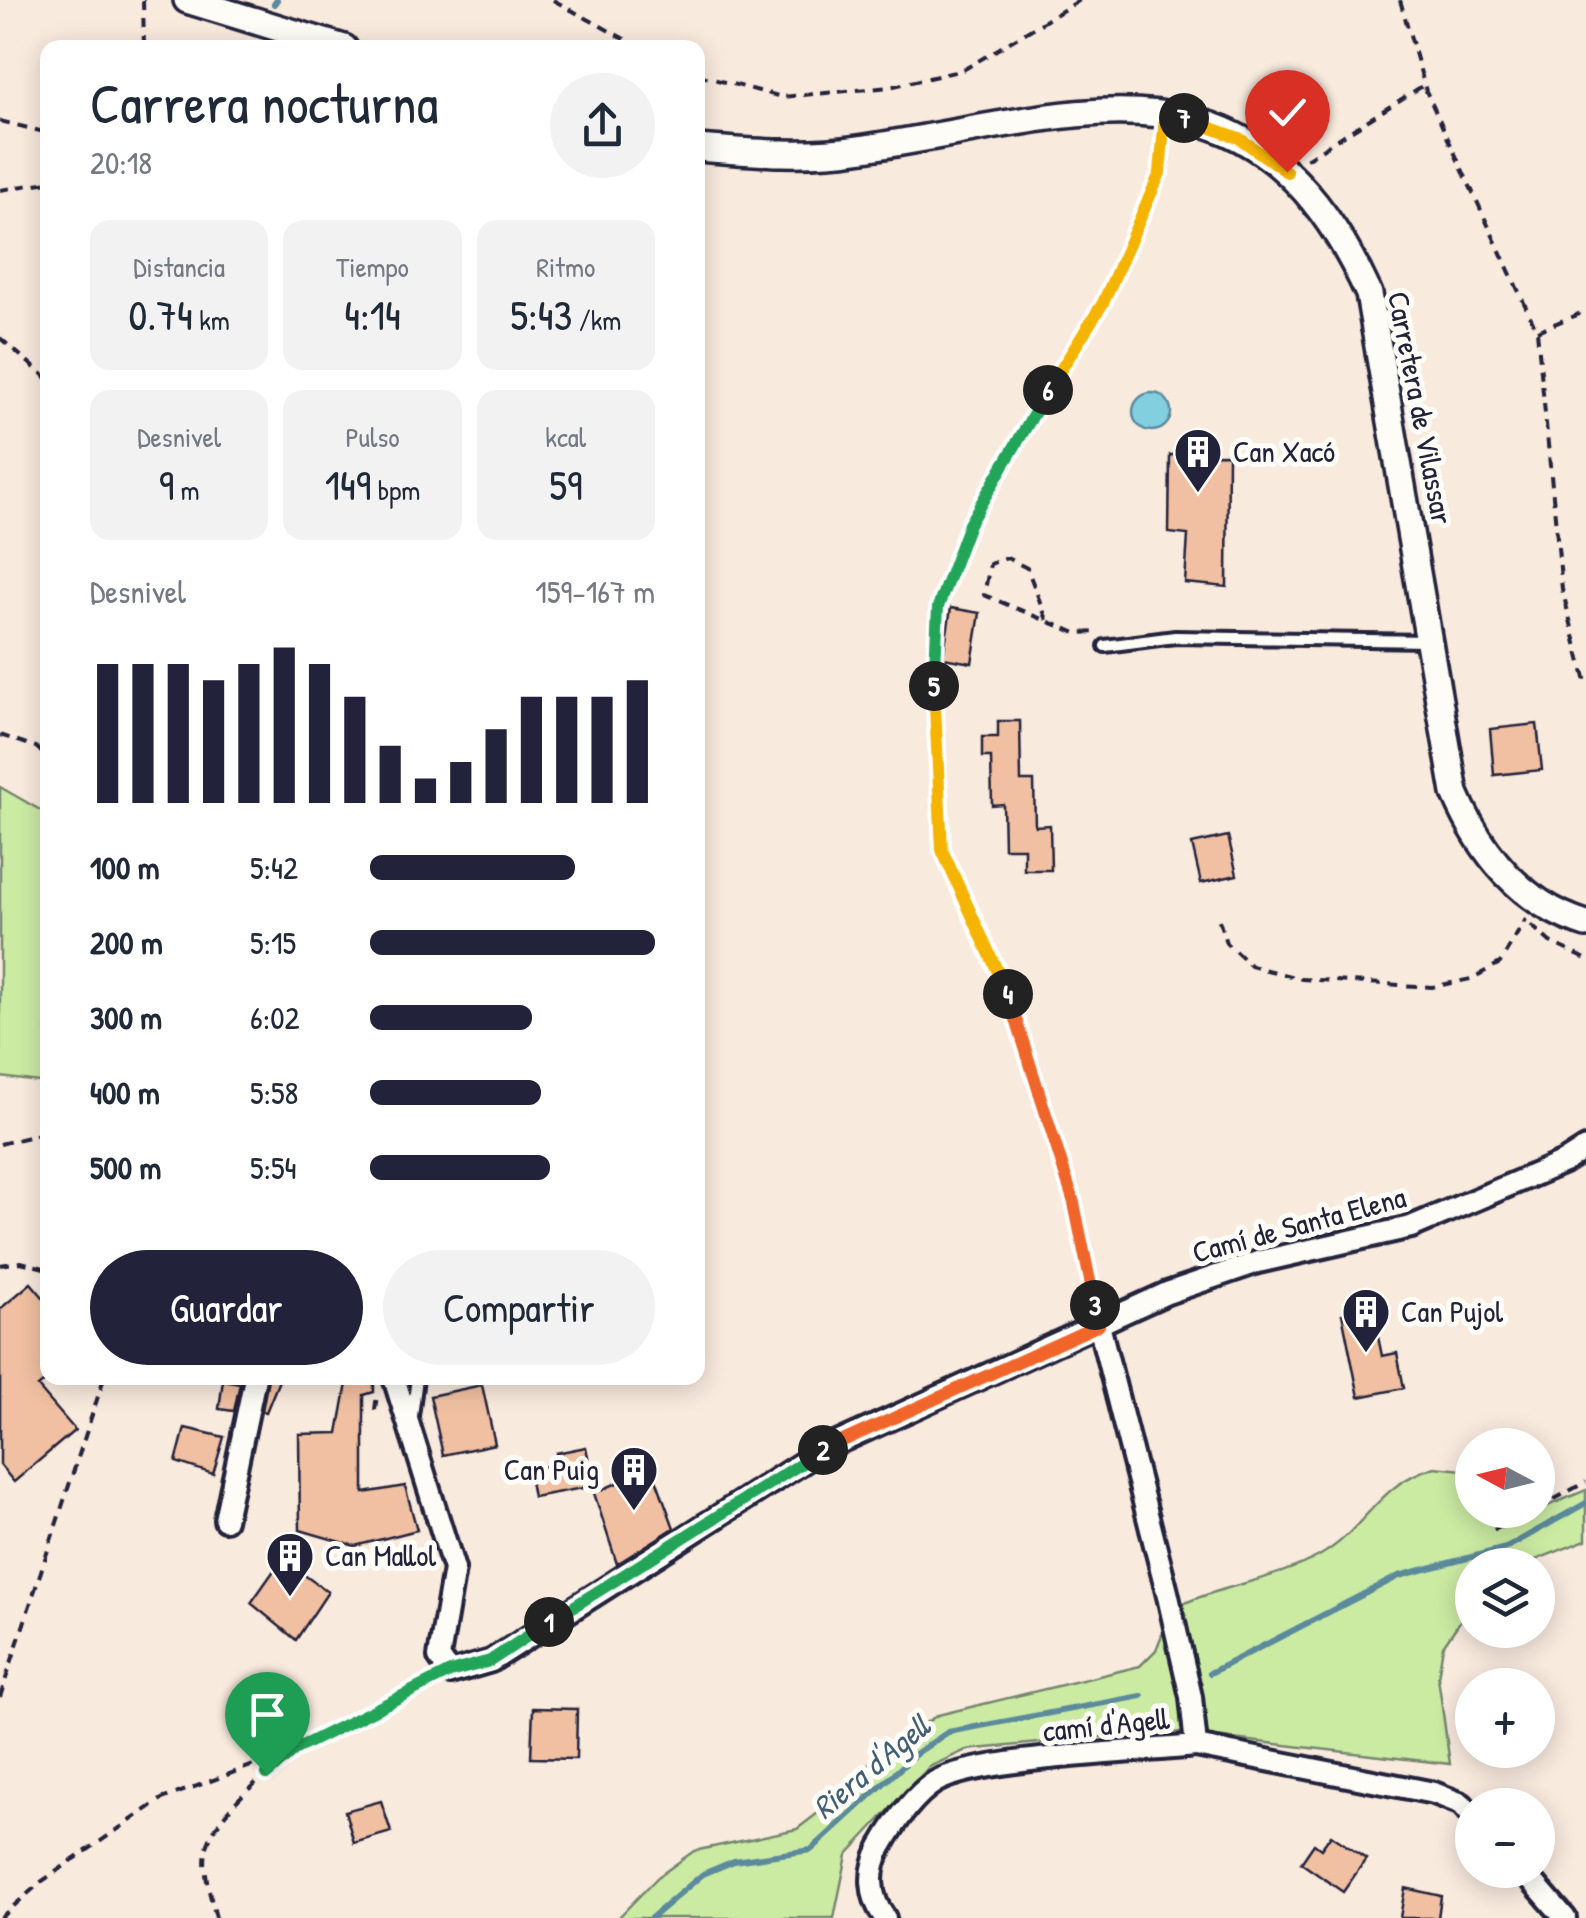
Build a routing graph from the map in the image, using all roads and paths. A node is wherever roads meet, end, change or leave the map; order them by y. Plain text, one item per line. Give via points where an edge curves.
1 (143, 0) edge
2 (187, 0) edge
3 (553, 0) edge
4 (1080, 0) edge
5 (1400, 0) edge
6 (144, 40) edge
7 (318, 40) edge
8 (626, 40) edge
9 (705, 77) edge
10 (1424, 85) junction
11 (1165, 115) junction
12 (0, 121) edge
13 (40, 131) edge
14 (705, 149) edge
15 (1287, 172) junction
16 (40, 183) edge
17 (0, 190) edge
18 (1586, 311) edge
19 (1537, 331) junction
20 (0, 338) edge
21 (40, 373) edge
22 (1047, 620) junction
23 (1106, 632) dead end
24 (1428, 641) junction
25 (1105, 646) dead end
26 (1586, 682) edge
27 (0, 735) edge
28 (40, 751) edge
29 (1220, 920) dead end
30 (1586, 924) edge
31 (1586, 959) edge
32 (40, 1134) edge
33 (0, 1144) edge
34 (1586, 1148) edge
35 (0, 1265) edge
36 (40, 1267) edge
37 (1099, 1325) junction
38 (102, 1385) edge
39 (254, 1385) edge
40 (396, 1385) edge
41 (415, 1385) edge
42 (412, 1432) junction
43 (1586, 1482) edge
44 (1555, 1499) edge
45 (225, 1520) dead end
46 (1498, 1528) edge
47 (1494, 1530) dead end
48 (450, 1672) junction
49 (0, 1697) edge
50 (1196, 1746) junction
51 (294, 1750) junction
52 (1455, 1801) edge
53 (1538, 1888) edge
54 (0, 1918) edge
55 (216, 1918) edge
56 (885, 1918) edge
57 (1565, 1918) edge

1 - 6 path
2 - 7 street
3 - 8 path
4 - 9 path via 963,70 890,87 782,97
5 - 10 path
10 - 15 path
10 - 19 path
11 - 14 street, Carretera de Vilassar via 1094,109 853,150
11 - 15 street, Carretera de Vilassar via 1239,138
11 - 37 path via 1160,173 1103,303 969,524 938,607 932,709 942,850 1015,1009 1074,1203
12 - 13 path
15 - 24 street, Carretera de Vilassar via 1318,202 1369,294
16 - 17 path
18 - 19 path
19 - 26 path via 1562,589
20 - 21 path
22 - 22 path via 1027,568 1007,558 990,564 984,595
22 - 23 path via 1076,632
24 - 25 lane via 1175,637
24 - 30 street, Carretera de Vilassar via 1455,792 1472,834 1534,899
27 - 28 path
29 - 31 path via 1226,943 1251,966 1302,979 1432,987 1471,978 1500,963 1528,915 1550,942
32 - 33 path
34 - 37 street, Camí de Santa Elena via 1411,1228 1258,1262
35 - 36 path
37 - 48 street, Camí de Santa Elena via 824,1449 490,1661
37 - 50 street, camí d'Agell via 1167,1592
38 - 49 path
39 - 45 street
40 - 42 street
41 - 42 lane
42 - 48 street via 454,1569 438,1657
43 - 44 path
46 - 47 path
48 - 51 path
50 - 52 street
50 - 56 street, camí d'Agell via 971,1769 934,1782 894,1822 872,1862 872,1902
51 - 54 path via 162,1799
51 - 55 path via 239,1801 207,1848
53 - 57 street

